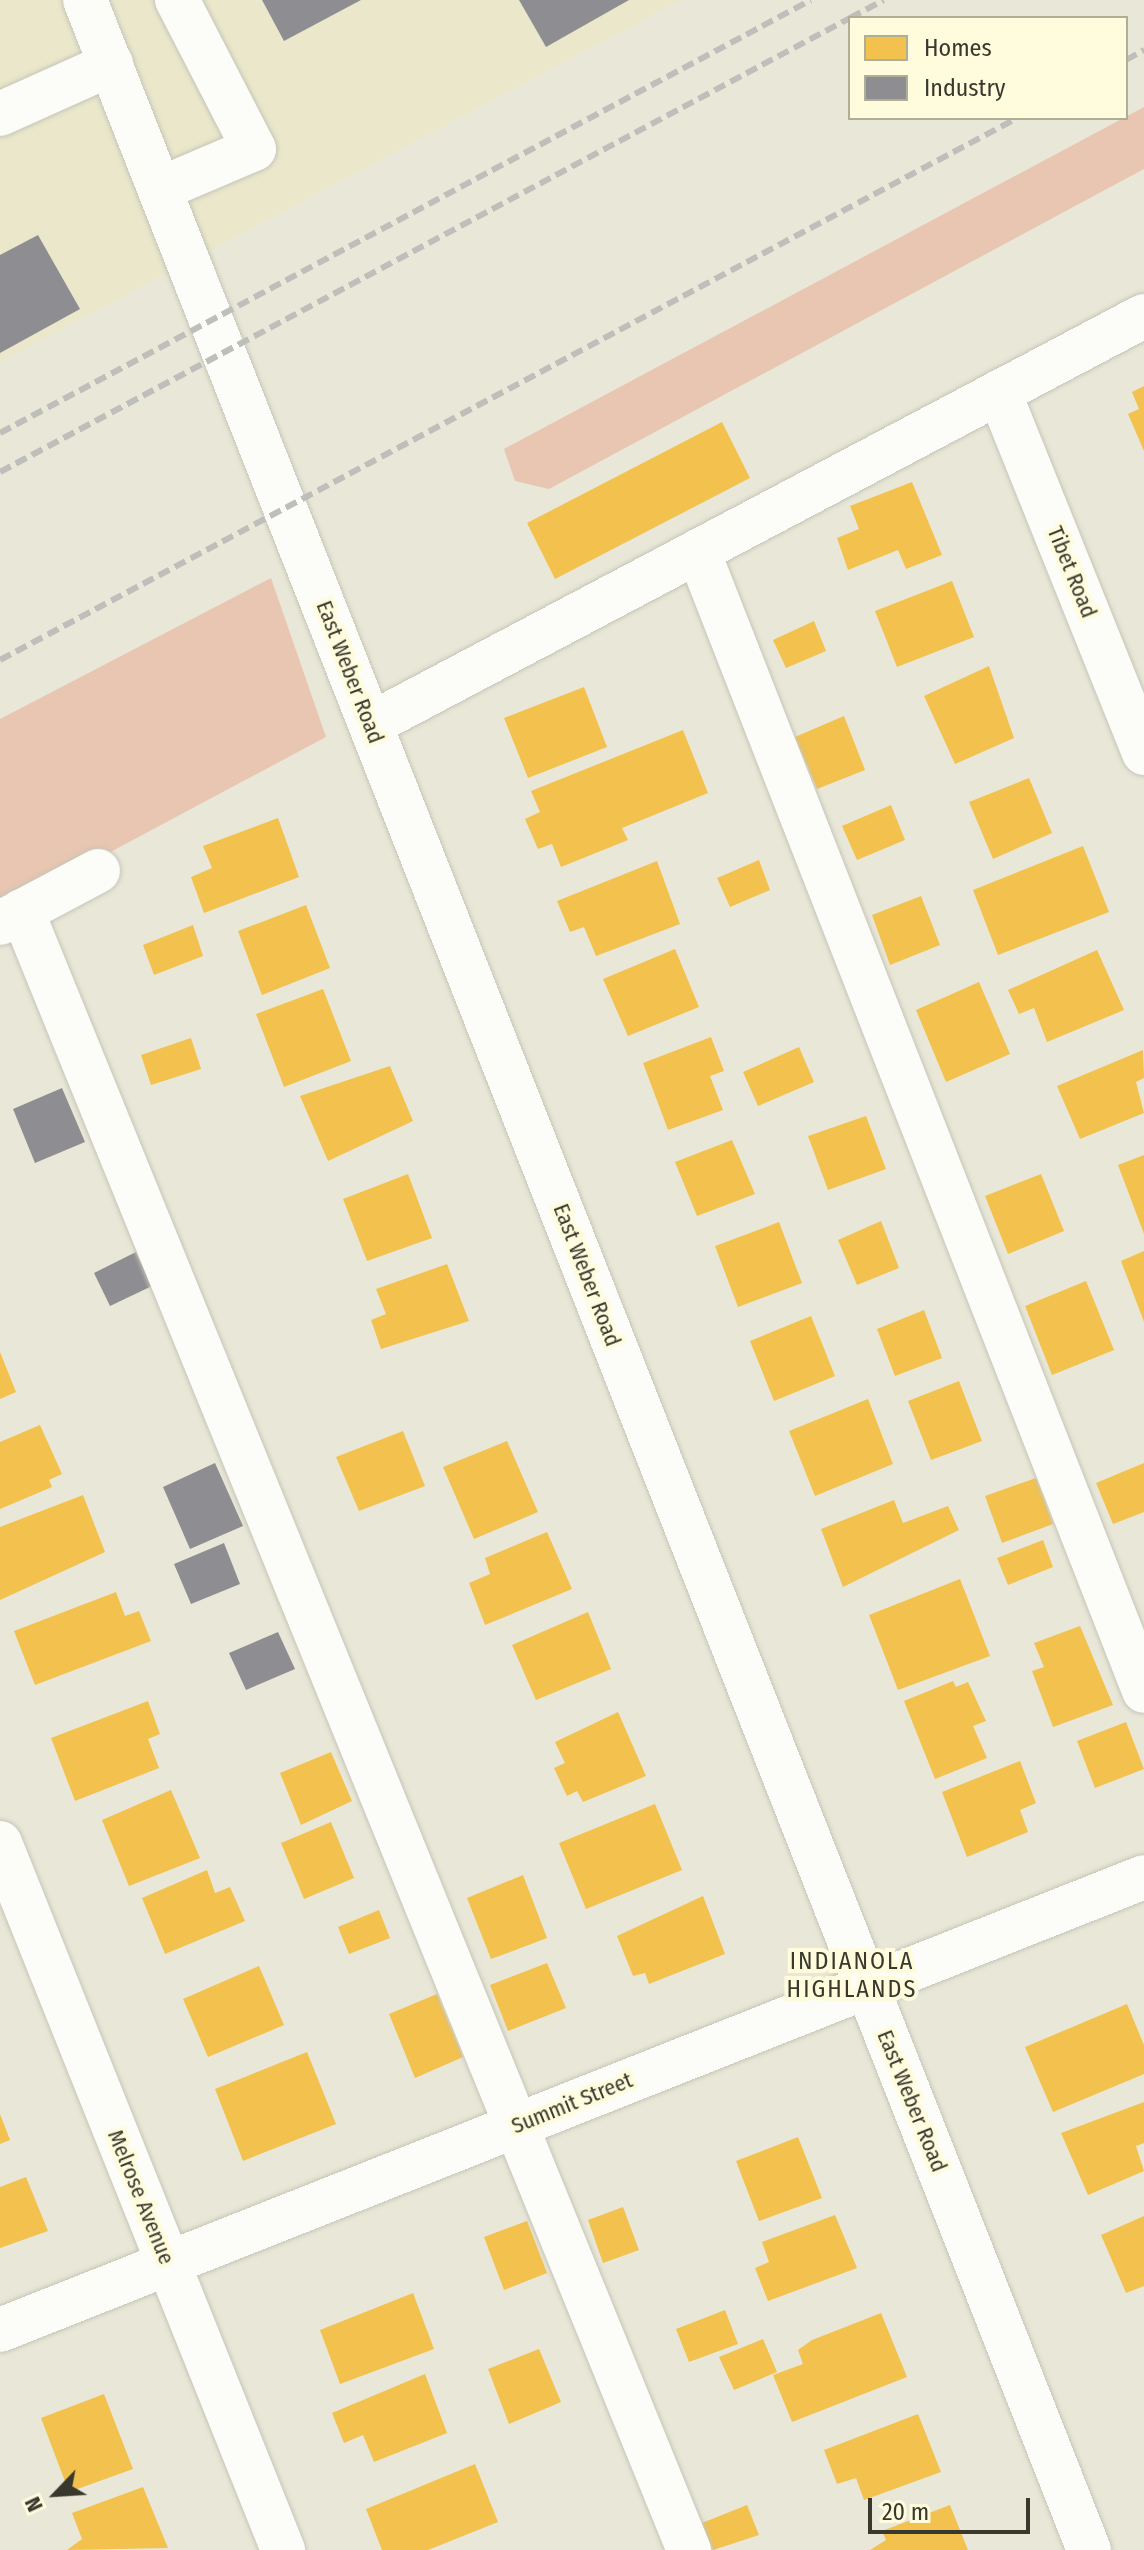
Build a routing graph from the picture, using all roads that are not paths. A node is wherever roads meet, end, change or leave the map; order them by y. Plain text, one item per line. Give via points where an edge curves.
1 (85, 0) edge
2 (177, 0) edge
3 (111, 64) junction
4 (0, 114) edge
5 (160, 189) junction
6 (1144, 316) edge
7 (999, 392) junction
8 (698, 551) junction
9 (371, 724) junction
10 (1144, 753) edge
11 (98, 871) dead end
12 (11, 917) edge
13 (1144, 1691) edge
14 (0, 1843) edge
15 (1144, 1877) edge
16 (867, 1986) junction
17 (516, 2125) junction
18 (168, 2264) junction
19 (0, 2330) edge
20 (283, 2550) edge
21 (689, 2550) edge
22 (1089, 2550) edge

1 - 3 street, East Weber Road
2 - 5 street via 254,149
3 - 4 street
3 - 5 street, East Weber Road
5 - 9 street, East Weber Road
6 - 7 street
7 - 8 street
7 - 10 street, Tibet Road
8 - 9 street
8 - 13 street
9 - 16 street, East Weber Road
11 - 12 street
12 - 17 street
14 - 18 street, Melrose Avenue
15 - 16 street, Summit Street
16 - 17 street, Summit Street
16 - 22 street, East Weber Road
17 - 18 street, Summit Street
17 - 21 street
18 - 19 street, Summit Street
18 - 20 street, Melrose Avenue

